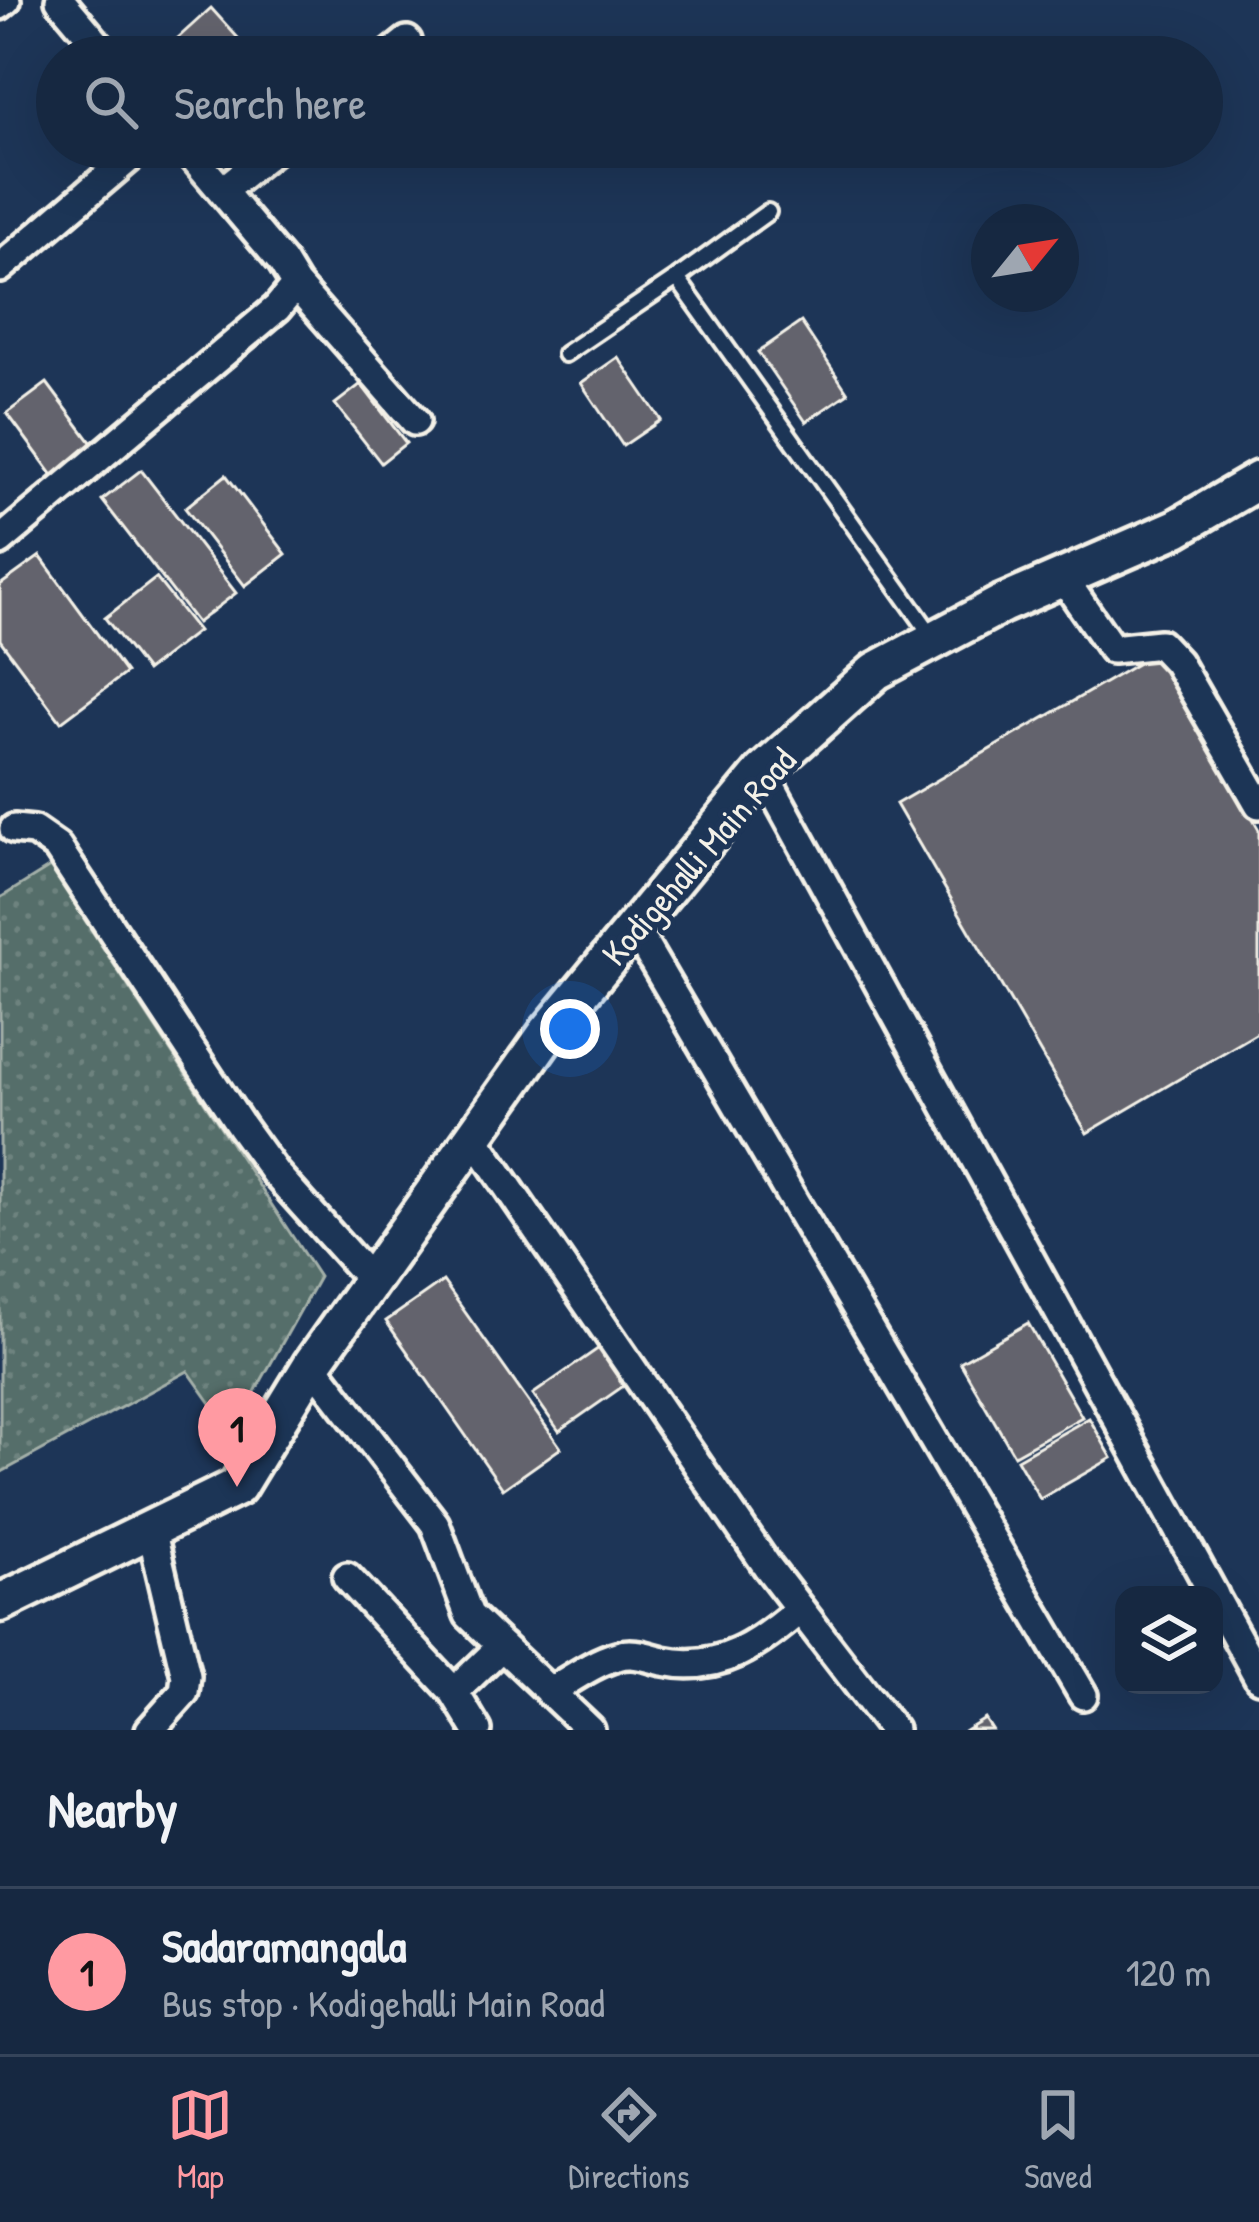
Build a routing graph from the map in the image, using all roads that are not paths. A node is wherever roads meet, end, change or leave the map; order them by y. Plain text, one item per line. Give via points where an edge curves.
1 (60, 0) edge
2 (90, 36) edge
3 (117, 168) edge
4 (203, 168) edge
5 (251, 168) edge
6 (222, 191) junction
7 (768, 212) dead end
8 (0, 268) edge
9 (677, 278) junction
10 (296, 285) junction
11 (566, 354) dead end
12 (415, 421) dead end
13 (1259, 480) edge
14 (0, 541) edge
15 (1063, 578) junction
16 (934, 638) junction
17 (763, 772) junction
18 (1259, 804) edge
19 (14, 829) dead end
20 (634, 928) junction
21 (473, 1136) junction
22 (371, 1280) junction
23 (312, 1364) junction
24 (151, 1529) junction
25 (347, 1577) dead end
26 (1209, 1586) edge
27 (0, 1603) edge
28 (800, 1609) junction
29 (1223, 1612) edge
30 (502, 1646) junction
31 (1259, 1678) edge
32 (454, 1692) junction
33 (549, 1692) junction
34 (1083, 1695) dead end
35 (150, 1730) edge
36 (477, 1730) edge
37 (590, 1730) edge
38 (892, 1730) edge

1 - 2 street
3 - 8 street
4 - 6 street
5 - 6 street
6 - 10 street
7 - 9 lane
9 - 11 lane
9 - 16 lane
10 - 12 street
10 - 14 street
13 - 15 street, Kodigehalli Main Road
15 - 16 street, Kodigehalli Main Road
15 - 18 street via 1112,650 1160,644 1177,662
16 - 17 street, Kodigehalli Main Road via 876,671
17 - 20 street, Kodigehalli Main Road
17 - 26 street
19 - 22 street via 57,847 275,1173
20 - 21 street, Kodigehalli Main Road
20 - 34 street
21 - 22 street, Kodigehalli Main Road
21 - 28 street
22 - 23 street, Kodigehalli Main Road
23 - 24 street, Kodigehalli Main Road via 238,1486
23 - 30 street via 435,1524 469,1615
24 - 27 street, Kodigehalli Main Road
24 - 35 street via 186,1676 184,1692
25 - 32 street
28 - 33 street via 759,1644 716,1663 617,1655
28 - 38 street
29 - 31 street
30 - 32 street
30 - 33 street
32 - 36 street
33 - 37 street

